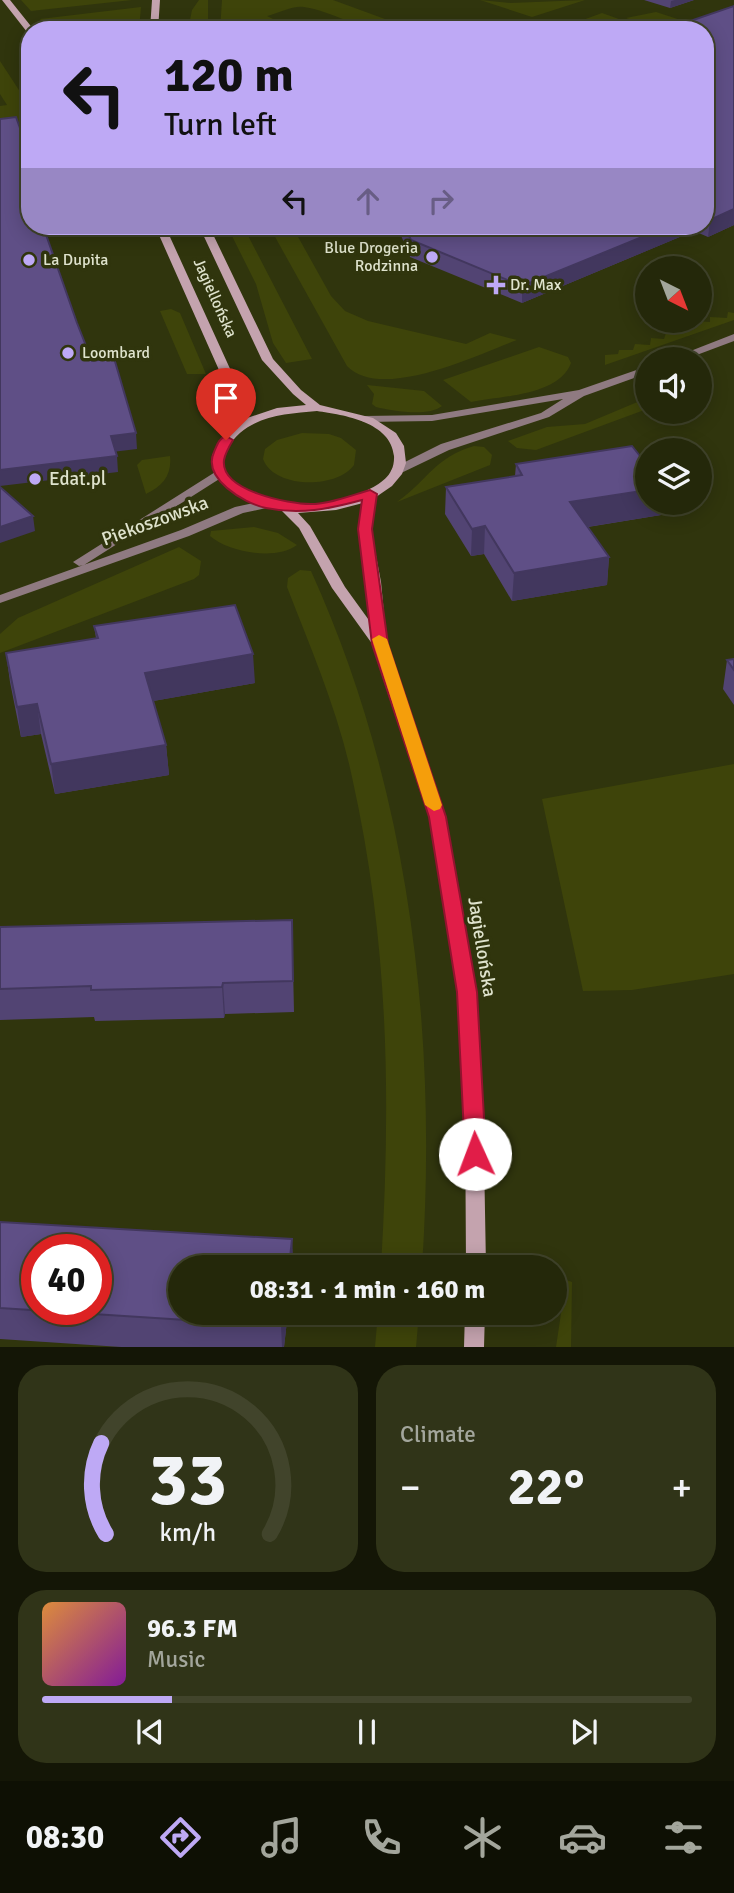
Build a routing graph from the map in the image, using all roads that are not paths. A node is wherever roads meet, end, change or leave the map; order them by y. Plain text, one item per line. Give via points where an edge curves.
1 (6, 0) edge
2 (156, 0) edge
3 (23, 21) edge
4 (155, 21) edge
5 (164, 235) edge
6 (208, 235) edge
7 (734, 337) edge
8 (707, 347) edge
9 (635, 374) edge
10 (581, 393) junction
11 (317, 408) junction
12 (364, 419) junction
13 (237, 426) junction
14 (397, 471) junction
15 (220, 473) junction
16 (370, 494) junction
17 (267, 504) junction
18 (285, 508) junction
19 (57, 576) junction
20 (0, 599) edge
21 (380, 644) junction
22 (476, 1255) edge
23 (475, 1325) edge
24 (474, 1347) edge

1 - 3 street
2 - 4 street
5 - 13 street, Jagiellońska via 241,406
6 - 11 street, Jagiellońska via 268,360
7 - 8 street
9 - 10 street
10 - 12 street via 432,418
10 - 14 street via 552,411 445,447
11 - 12 street
11 - 13 street via 275,412
12 - 14 street via 396,442 401,454
13 - 15 street via 220,451
14 - 16 street via 385,486
15 - 17 street
15 - 19 street, Piekoszowska
16 - 18 street via 326,507
16 - 21 street, Jagiellońska via 365,529
17 - 18 street
17 - 19 street, Piekoszowska
18 - 21 street, Jagiellońska via 304,526
19 - 20 street, Piekoszowska
21 - 22 street, Jagiellońska via 437,817 467,992
23 - 24 street

